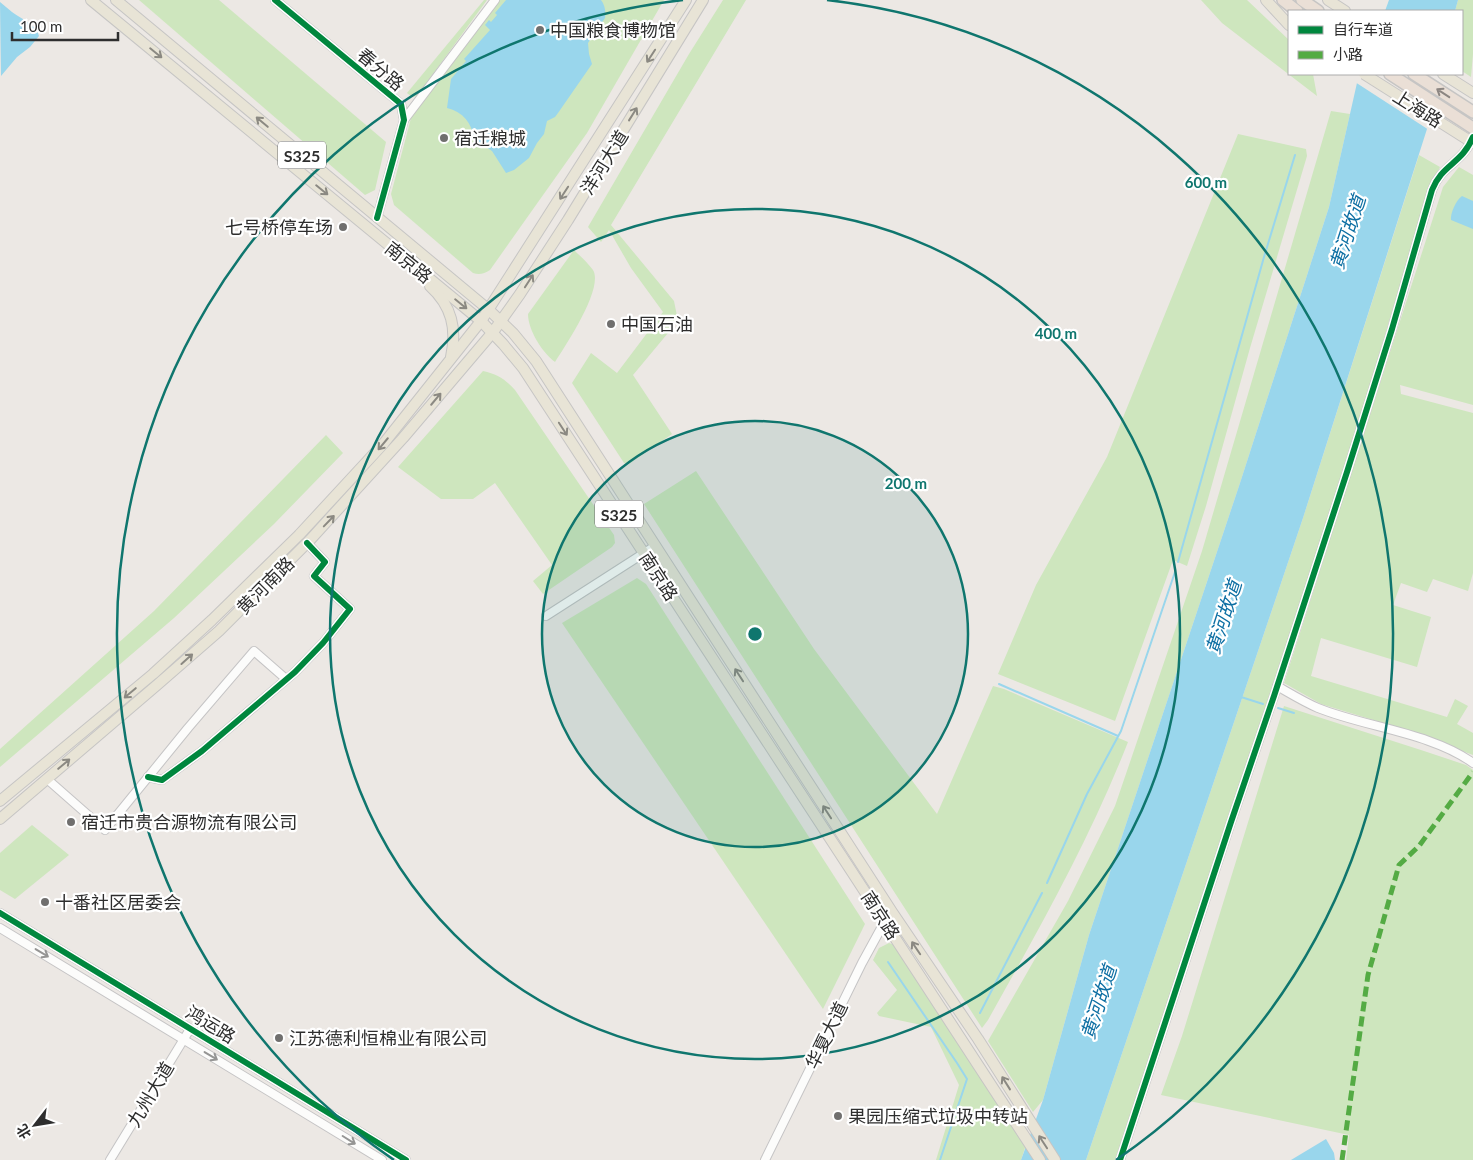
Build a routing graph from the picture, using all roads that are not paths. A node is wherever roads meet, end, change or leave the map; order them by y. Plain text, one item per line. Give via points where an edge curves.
1 (91, 0) edge
2 (116, 0) edge
3 (275, 0) edge
4 (495, 0) edge
5 (686, 0) edge
6 (703, 0) edge
7 (1266, 0) edge
8 (1283, 0) edge
9 (1302, 0) edge
10 (1328, 0) edge
11 (1296, 10) edge
12 (1316, 10) edge
13 (1343, 10) edge
14 (1288, 24) edge
15 (1366, 75) edge
16 (1392, 75) edge
17 (1416, 75) edge
18 (1445, 75) edge
19 (1473, 93) edge
20 (420, 99) junction
21 (401, 104) junction
22 (1473, 112) edge
23 (404, 120) junction
24 (1473, 128) edge
25 (1473, 137) edge
26 (1473, 143) edge
27 (356, 218) junction
28 (377, 218) junction
29 (489, 310) junction
30 (481, 321) junction
31 (501, 321) junction
32 (493, 332) junction
33 (450, 361) junction
34 (307, 543) junction
35 (655, 546) junction
36 (644, 553) junction
37 (546, 616) dead end
38 (286, 680) junction
39 (1277, 686) junction
40 (1473, 763) edge
41 (148, 778) junction
42 (47, 779) junction
43 (0, 801) edge
44 (0, 819) edge
45 (892, 912) junction
46 (0, 913) edge
47 (885, 921) junction
48 (0, 928) edge
49 (190, 1029) junction
50 (183, 1039) junction
51 (384, 1147) junction
52 (380, 1159) edge
53 (110, 1160) edge
54 (406, 1160) edge
55 (765, 1160) edge
56 (1040, 1160) edge
57 (1055, 1160) edge
58 (1120, 1160) edge

1 -> 27 main road, 南京路 / S325
28 -> 2 main road, 南京路 / S325
3 - 21 street, 春分路
4 - 20 street
5 -> 29 main road, 洋河大道
31 -> 6 main road, 洋河大道 via 568,220
7 - 14 main road
8 - 11 highway
9 - 12 highway
10 - 13 main road
15 - 26 main road, 上海路, bridge
16 - 24 highway, 上海路
22 -> 17 highway, 上海路
18 - 19 main road
20 - 21 street
20 - 23 street
21 - 23 street, 春分路
23 - 28 street, 春分路
25 - 39 street via 1464,154 1442,171 1432,190 1392,329
27 -> 30 main road, 南京路 / S325
27 - 33 main road via 362,228 437,292 444,302 453,327
28 - 29 main road, 南京路 / S325
29 - 30 main road, 黄河南路
29 - 31 main road, 南京路 / S325
30 - 32 main road, 南京路 / S325
30 - 33 main road, 黄河南路
31 - 32 main road, 黄河南路
31 - 35 main road, 南京路 / S325 via 536,361
34 -> 32 main road, 黄河南路 via 398,444
32 -> 36 main road, 南京路 / S325 via 523,368
33 -> 43 main road, 黄河南路 via 384,443 299,536 152,674
34 - 38 street via 325,562 314,576 350,609 323,643
42 -> 34 main road, 黄河南路 via 219,631
35 - 36 street
45 -> 35 main road, 南京路 / S325
36 - 37 street
36 - 47 main road, 南京路 / S325
38 - 41 street via 202,751 162,780
38 - 41 street via 254,652
39 - 40 street via 1318,708 1432,743
39 - 58 street
41 - 42 street via 105,830
42 - 44 main road, 黄河南路
45 - 47 street, 华夏大道
57 -> 45 main road, 南京路 / S325
46 - 49 street, 鸿运路
47 - 55 street, 华夏大道
47 - 56 main road, 南京路 / S325
48 -> 50 street, 鸿运路
49 - 50 street, 九州大道
49 - 51 street, 鸿运路
50 -> 52 street, 鸿运路
50 - 53 street, 九州大道
51 - 52 street
51 - 54 street, 鸿运路

